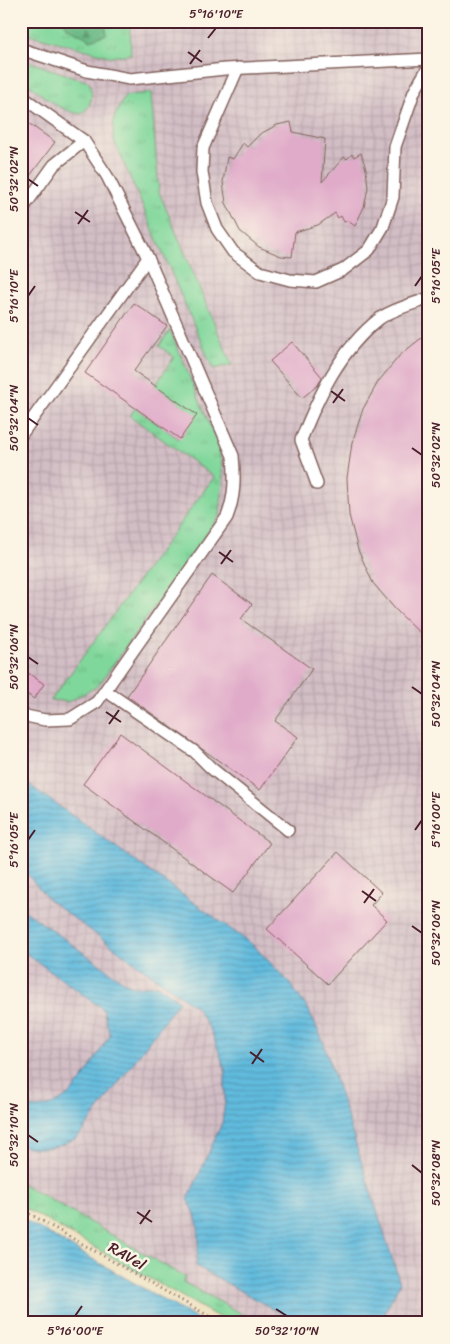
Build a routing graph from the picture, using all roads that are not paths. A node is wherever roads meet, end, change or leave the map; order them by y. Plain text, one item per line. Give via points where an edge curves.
1 (21, 49) edge
2 (429, 59) edge
3 (429, 66) edge
4 (238, 68) junction
5 (21, 96) edge
6 (84, 141) junction
7 (21, 211) edge
8 (148, 258) junction
9 (429, 298) edge
10 (21, 435) edge
11 (317, 484) dead end
12 (106, 690) junction
13 (21, 715) edge
14 (288, 830) dead end

1 - 4 lane via 87,71 130,79
2 - 4 lane
3 - 4 lane via 414,92 395,147 393,197 383,227 369,250 344,270 316,282 290,280 260,272 234,252 217,229 207,203 202,172 203,148
5 - 6 lane
6 - 7 lane via 54,165
6 - 8 lane via 107,176
8 - 10 lane
8 - 12 lane via 233,456 234,499 227,517
9 - 11 lane via 380,318 346,352 320,394 301,440
12 - 13 lane via 97,702 70,719 46,720
12 - 14 lane via 195,752

